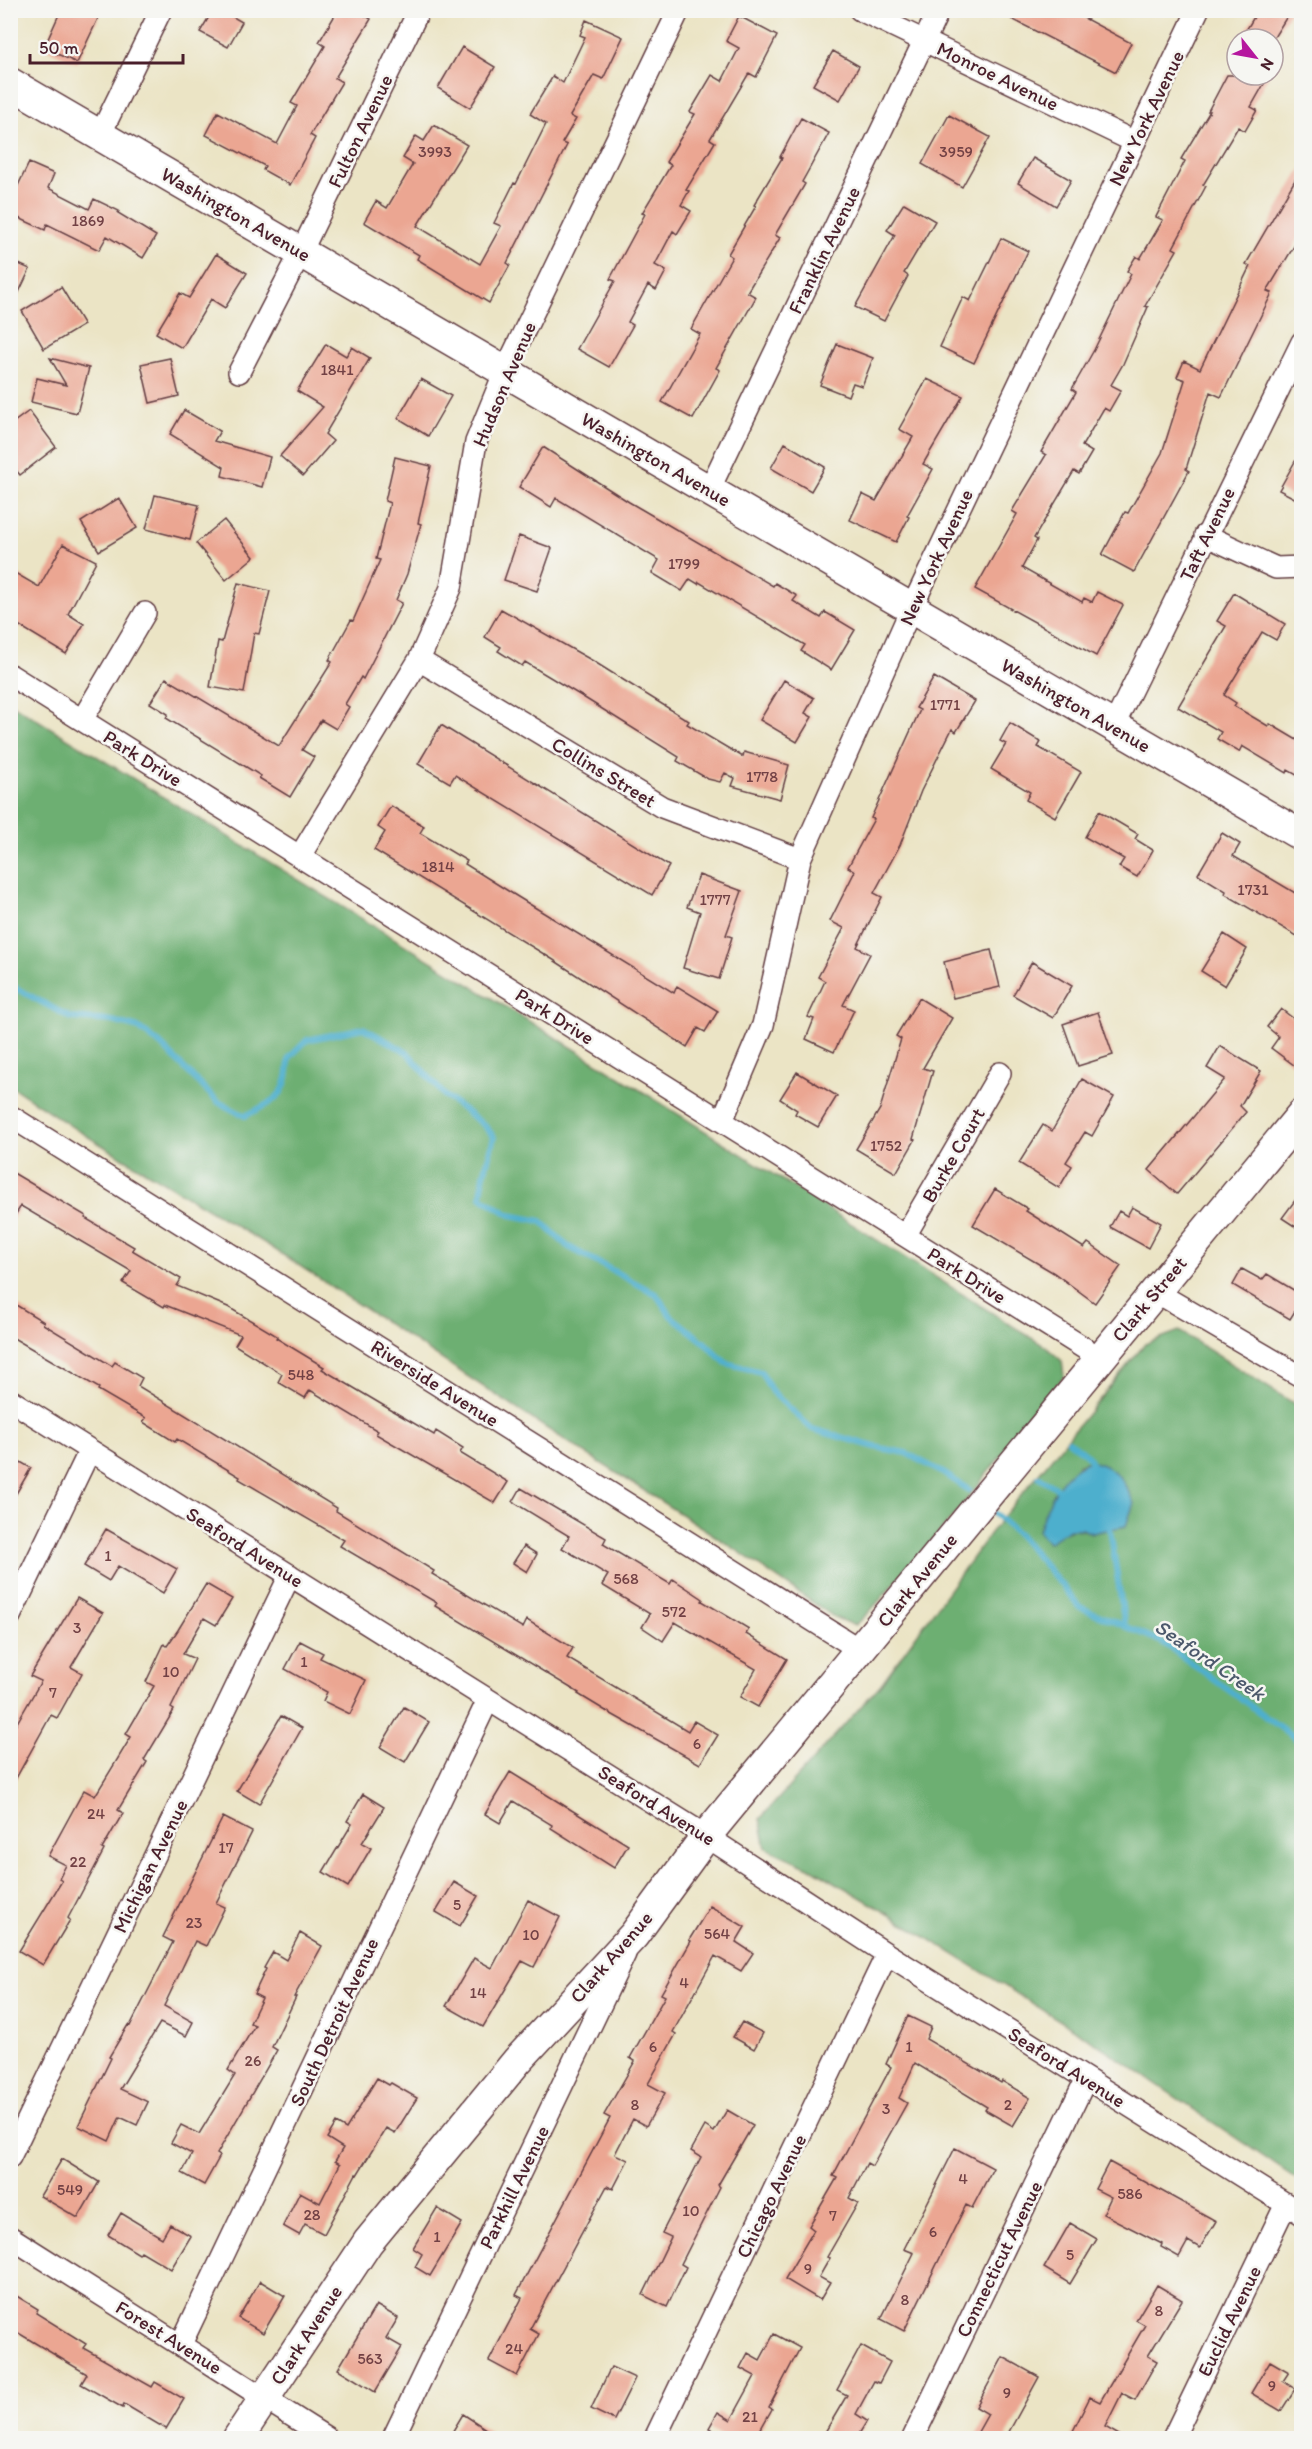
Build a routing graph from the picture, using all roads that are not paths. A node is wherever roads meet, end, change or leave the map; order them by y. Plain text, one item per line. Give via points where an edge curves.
1 (160, 10) edge
2 (419, 10) edge
3 (679, 10) edge
4 (860, 10) edge
5 (939, 10) edge
6 (1198, 10) edge
7 (924, 41) junction
8 (10, 83) edge
9 (100, 135) junction
10 (1135, 142) junction
11 (301, 252) junction
12 (1302, 342) edge
13 (505, 371) junction
14 (239, 372) dead end
15 (709, 490) junction
16 (1205, 535) junction
17 (1302, 567) edge
18 (911, 609) junction
19 (145, 613) dead end
20 (419, 660) junction
21 (10, 675) edge
22 (81, 720) junction
23 (1113, 727) junction
24 (1302, 836) edge
25 (300, 856) junction
26 (800, 859) junction
27 (1000, 1073) dead end
28 (1302, 1114) edge
29 (10, 1116) edge
30 (722, 1121) junction
31 (905, 1236) junction
32 (1156, 1292) junction
33 (1100, 1358) junction
34 (1302, 1377) edge
35 (10, 1400) edge
36 (90, 1450) junction
37 (996, 1484) joint
38 (290, 1575) junction
39 (10, 1616) edge
40 (860, 1650) junction
41 (488, 1700) junction
42 (706, 1836) junction
43 (634, 1935) junction
44 (887, 1954) junction
45 (1086, 2079) junction
46 (10, 2157) edge
47 (1294, 2209) edge
48 (10, 2238) edge
49 (181, 2344) junction
50 (264, 2399) junction
51 (238, 2439) edge
52 (327, 2439) edge
53 (393, 2439) edge
54 (655, 2439) edge
55 (913, 2439) edge
56 (1173, 2439) edge

1 - 9 street
2 - 11 street, Fulton Avenue
3 - 13 street, Hudson Avenue
4 - 7 street, Monroe Avenue
5 - 7 street, Franklin Avenue
6 - 10 street, New York Avenue
7 - 10 street, Monroe Avenue
7 - 15 street, Franklin Avenue
8 - 9 street, Washington Avenue
9 - 11 street, Washington Avenue
10 - 18 street, New York Avenue
11 - 13 street, Washington Avenue
11 - 14 street, Fulton Avenue
12 - 16 street, Taft Avenue
13 - 15 street, Washington Avenue
13 - 20 street, Hudson Avenue via 476,442 451,588
15 - 18 street, Washington Avenue
16 - 17 street via 1276,568
16 - 23 street, Taft Avenue
18 - 23 street, Washington Avenue
18 - 26 street, New York Avenue
19 - 22 street
20 - 25 street, Hudson Avenue
20 - 26 street, Collins Street via 662,807
21 - 22 street, Park Drive
22 - 25 street, Park Drive
23 - 24 street, Washington Avenue
25 - 30 street, Park Drive
26 - 30 street, New York Avenue via 763,1025
27 - 31 street, Burke Court
28 - 32 street, Clark Street
29 - 40 street, Riverside Avenue
30 - 31 street, Park Drive
31 - 33 street, Park Drive
32 - 33 street, Clark Street
32 - 34 street
33 - 37 street, Clark Street
35 - 36 street, Seaford Avenue
36 - 38 street, Seaford Avenue
36 - 39 street
37 - 40 street, Clark Avenue
38 - 41 street, Seaford Avenue
38 - 46 street, Michigan Avenue
40 - 42 street, Clark Avenue
41 - 42 street, Seaford Avenue
41 - 49 street, South Detroit Avenue
42 - 43 street, Clark Avenue
42 - 44 street, Seaford Avenue
43 - 50 street, Clark Avenue via 517,2061 368,2242
43 - 53 street, Parkhill Avenue
44 - 45 street, Seaford Avenue
44 - 54 street, Chicago Avenue
45 - 47 street, Seaford Avenue
45 - 55 street, Connecticut Avenue
47 - 56 street, Euclid Avenue
48 - 49 street, Forest Avenue
49 - 50 street, Forest Avenue
50 - 51 street, Clark Avenue
50 - 52 street, Forest Avenue

